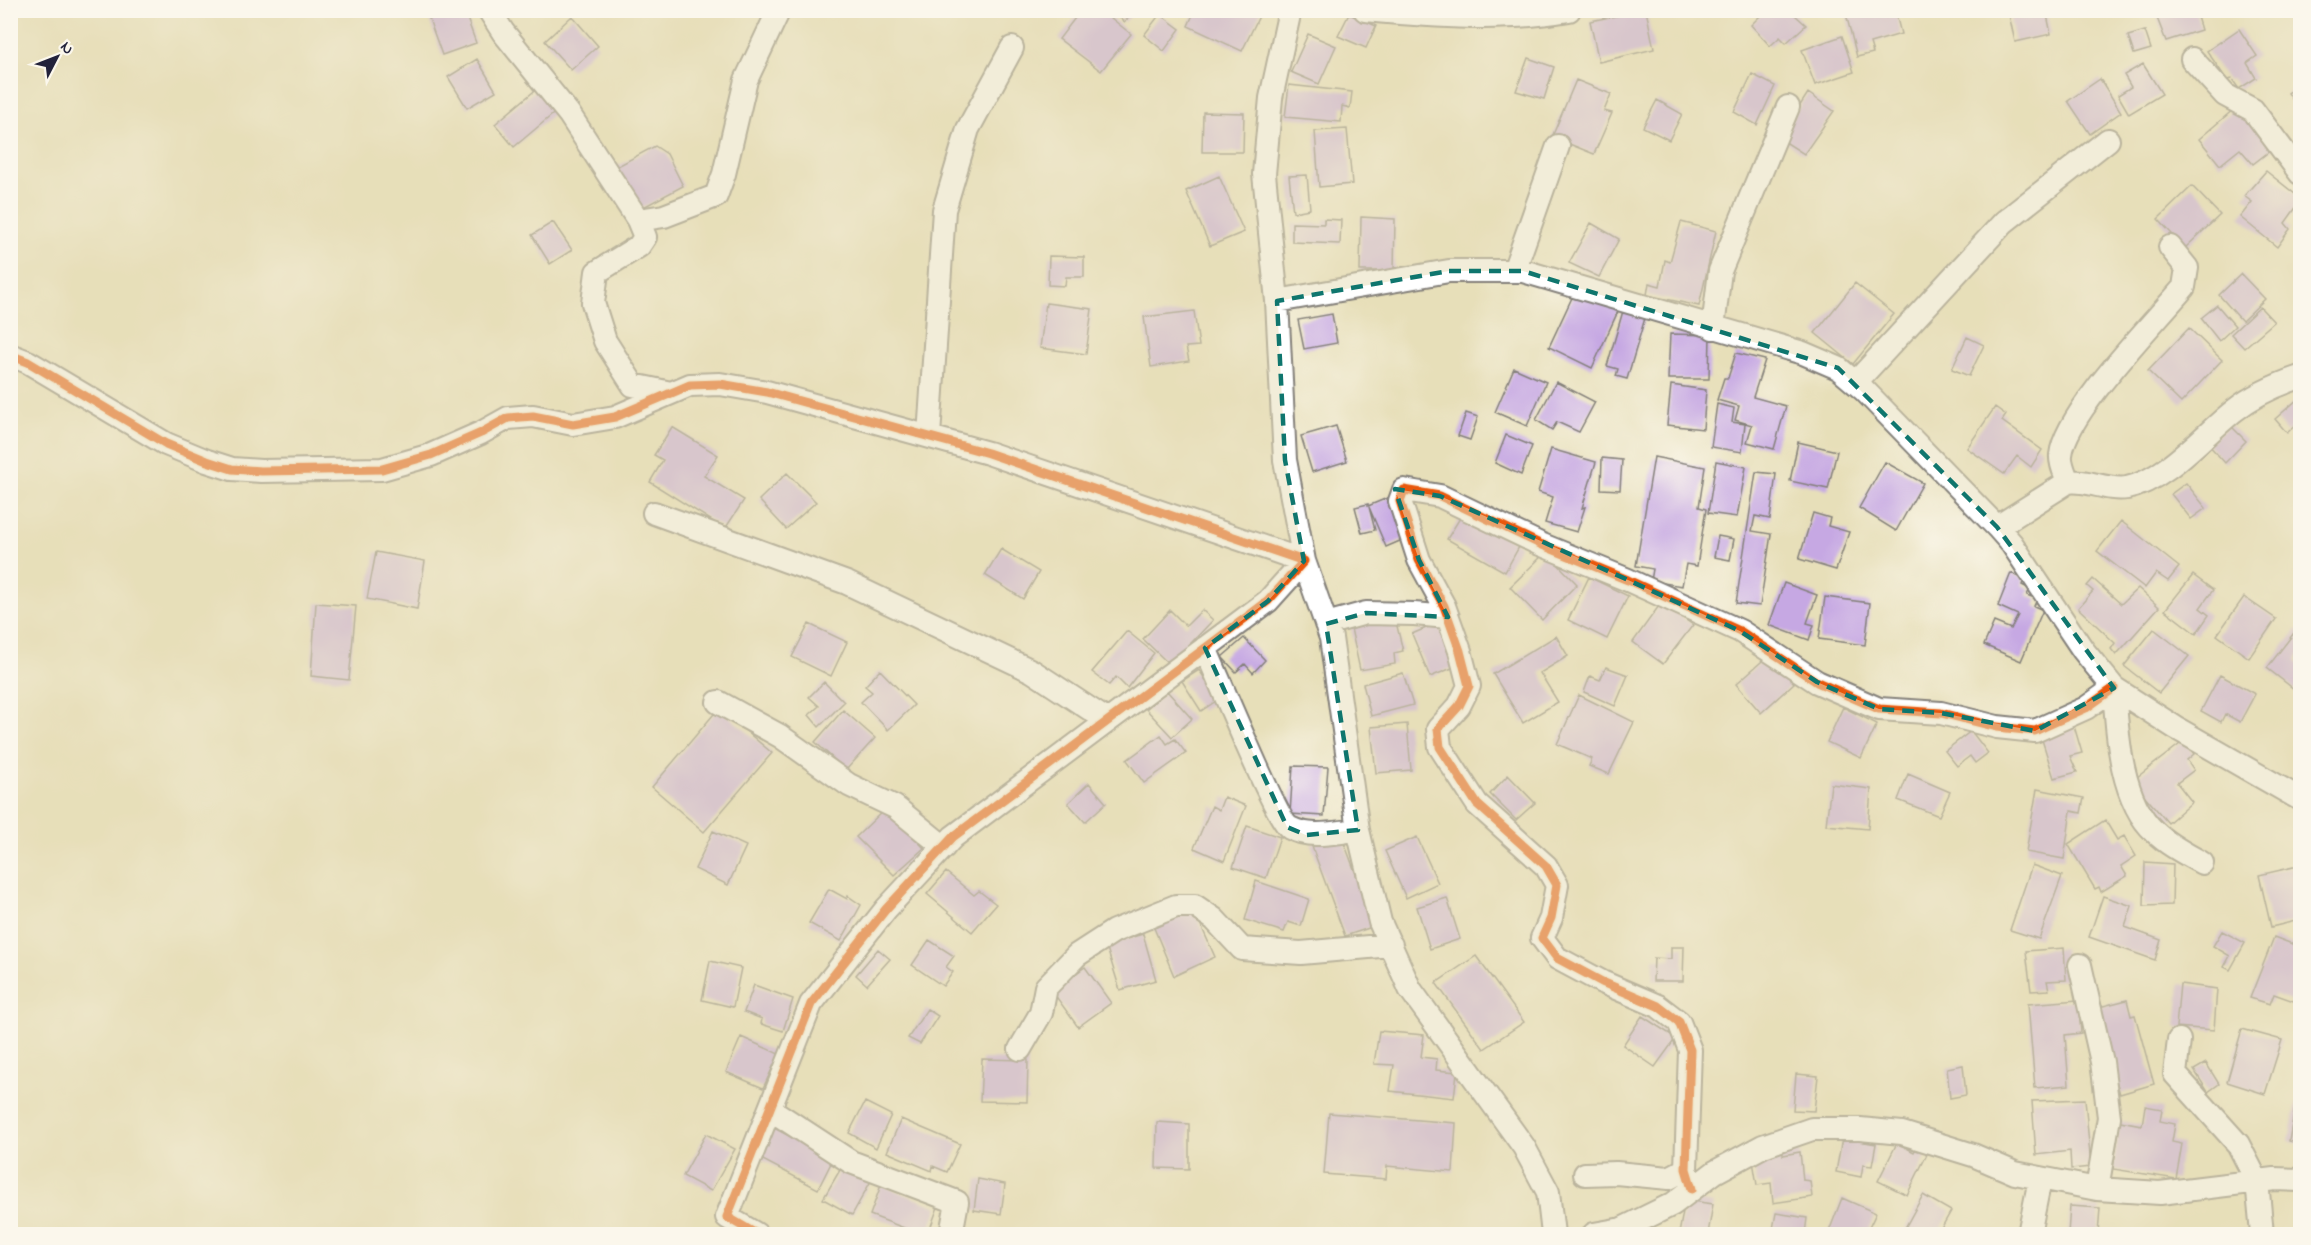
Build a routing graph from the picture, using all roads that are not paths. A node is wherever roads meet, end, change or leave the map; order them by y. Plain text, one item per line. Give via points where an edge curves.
1 (489, 10) edge
2 (779, 10) edge
3 (1290, 10) edge
4 (1365, 10) edge
5 (1569, 10) edge
6 (1430, 13) edge
7 (1012, 48) dead end
8 (2193, 59) dead end
9 (1788, 107) dead end
10 (2108, 140) dead end
11 (1558, 146) dead end
12 (2301, 173) edge
13 (638, 220) junction
14 (2170, 247) dead end
15 (1514, 271) junction
16 (1277, 301) junction
17 (1713, 328) junction
18 (10, 355) edge
19 (2301, 377) edge
20 (1856, 382) junction
21 (671, 393) junction
22 (929, 436) junction
23 (2068, 482) junction
24 (654, 513) dead end
25 (1997, 527) junction
26 (1304, 561) junction
27 (1448, 617) junction
28 (1326, 624) junction
29 (1205, 648) junction
30 (2114, 688) junction
31 (718, 702) dead end
32 (1108, 721) junction
33 (2301, 799) edge
34 (1358, 830) junction
35 (944, 847) junction
36 (2202, 862) dead end
37 (1391, 945) junction
38 (2080, 965) dead end
39 (2179, 1040) dead end
40 (1020, 1049) dead end
41 (770, 1109) junction
42 (1585, 1174) dead end
43 (1689, 1179) junction
44 (2040, 1179) junction
45 (2301, 1180) edge
46 (2257, 1181) junction
47 (2097, 1189) junction
48 (756, 1234) edge
49 (951, 1234) edge
50 (1553, 1234) edge
51 (1594, 1234) edge
52 (2029, 1234) edge
53 (2262, 1234) edge

1 - 13 street via 569,114
2 - 13 street via 746,80 716,196 664,216
3 - 16 street via 1270,98 1264,174
4 - 6 street
5 - 6 street via 1537,16
7 - 22 street via 968,129 944,210
8 - 12 street via 2224,95 2253,110
9 - 17 street via 1720,271
10 - 20 street via 2004,222
11 - 15 street
13 - 21 street via 645,237 639,246 597,272 593,303 605,341 633,385
14 - 23 street via 2187,268 2184,287 2088,398 2065,439 2061,456
15 - 16 street via 1449,271
15 - 17 street
16 - 26 street via 1285,460
17 - 20 street via 1803,353 1838,368
18 - 21 street via 166,444 207,461 261,471 382,469 431,455 508,418 533,416 573,424 615,417
19 - 23 street via 2262,391 2235,409 2152,478 2127,488
20 - 25 street
21 - 22 street via 690,385 720,384 767,392
22 - 26 street
23 - 25 street
24 - 32 street via 847,583 1032,671
25 - 30 street
26 - 28 street
26 - 29 street via 1269,601
27 - 28 street via 1366,613
27 - 30 street via 1419,560 1400,501 1404,490 1440,496 1740,631 1817,682 1880,710 1941,713 1997,727 2035,731 2086,708
27 - 43 street via 1469,686 1459,706 1438,729 1440,747 1477,804 1546,866 1557,885 1551,918 1542,938 1557,958 1658,1006 1679,1022 1690,1050
28 - 34 street
29 - 32 street
29 - 34 street via 1287,827 1306,835
30 - 33 street
30 - 36 street via 2119,755 2137,810 2154,832
31 - 35 street via 780,736 849,785 895,807
32 - 35 street
34 - 37 street via 1380,922
35 - 41 street via 886,909 811,1004
37 - 40 street via 1301,953 1242,949 1196,906 1176,906 1113,931 1077,955 1046,987 1041,1013
37 - 50 street via 1410,989 1524,1147 1548,1192
38 - 47 street via 2102,1062 2109,1117
39 - 46 street via 2175,1074 2238,1144
41 - 48 street via 727,1218
41 - 49 street via 851,1162 957,1202
42 - 43 street
43 - 44 street via 1715,1172 1763,1146 1812,1129 1902,1133
43 - 51 street via 1673,1204 1622,1229
44 - 47 street
44 - 52 street
45 - 46 street
46 - 47 street via 2160,1193
46 - 53 street

